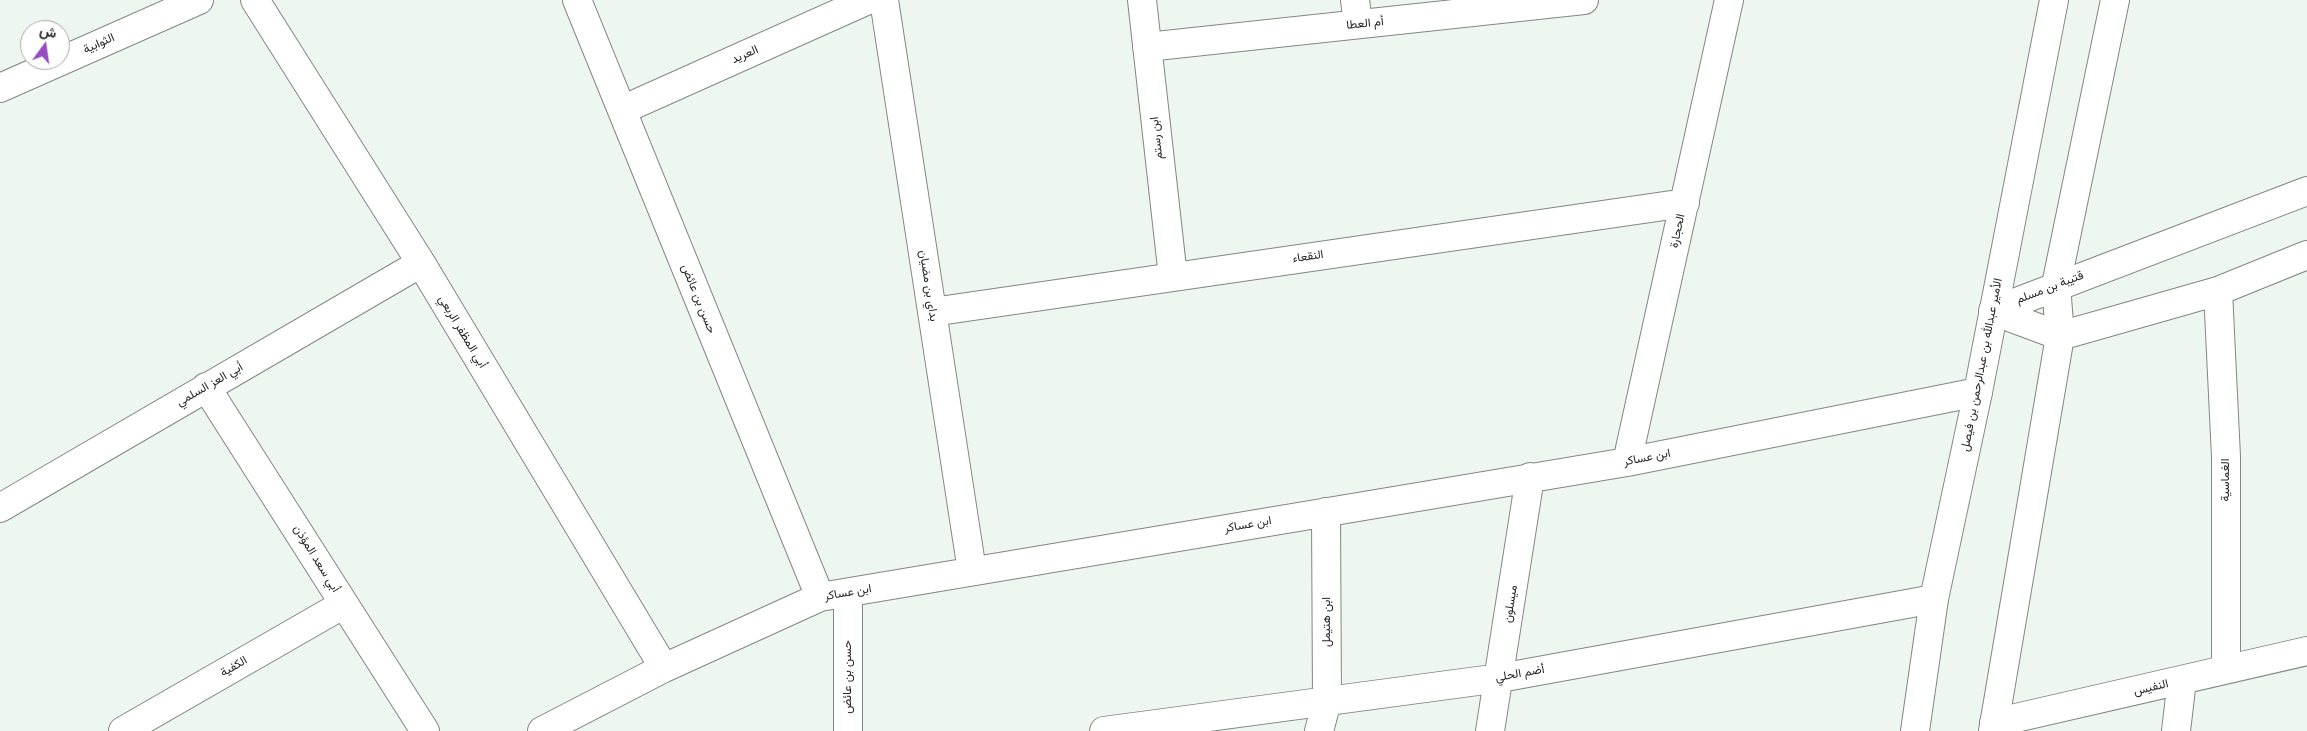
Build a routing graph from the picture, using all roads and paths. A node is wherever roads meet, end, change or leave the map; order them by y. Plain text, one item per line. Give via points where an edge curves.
1 (199, 0) edge
2 (255, 0) edge
3 (577, 0) edge
4 (868, 0) edge
5 (884, 0) edge
6 (1142, 0) edge
7 (1584, 0) edge
8 (1729, 0) edge
9 (2054, 0) edge
10 (2115, 0) edge
11 (1356, 12) edge
12 (1147, 48) junction
13 (0, 88) edge
14 (622, 110) junction
15 (2307, 191) edge
16 (1685, 203) junction
17 (2307, 255) edge
18 (421, 263) junction
19 (1173, 277) junction
20 (2056, 285) junction
21 (2218, 291) junction
22 (1993, 311) junction
23 (932, 312) junction
24 (2060, 336) junction
25 (206, 388) junction
26 (1978, 392) junction
27 (1627, 462) junction
28 (1530, 477) junction
29 (0, 508) edge
30 (1326, 512) junction
31 (972, 572) junction
32 (848, 593) junction
33 (820, 597) junction
34 (1934, 599) junction
35 (344, 604) junction
36 (2307, 651) edge
37 (664, 668) junction
38 (2226, 669) junction
39 (1500, 678) junction
40 (2182, 680) junction
41 (1327, 701) junction
42 (1993, 727) edge
43 (123, 731) edge
44 (426, 731) edge
45 (542, 731) edge
46 (848, 731) edge
47 (1104, 731) edge
48 (1319, 731) edge
49 (1490, 731) edge
50 (1915, 731) edge
51 (2176, 731) edge

1 - 13 street, الثوابية
2 - 18 street, أبي المظفر الربعي
3 - 14 street, حسن بن عائض
4 - 14 street, العريد
5 - 23 street, بداي بن مضيان
6 - 12 street, ابن رستم
7 - 11 street, أم العطا
8 - 16 street, الحجارة
9 - 22 street, الأمير عبدالله بن عبدالرحمن بن فيصل
10 - 20 street
11 - 12 street, أم العطا
12 - 19 street, ابن رستم
14 - 33 street, حسن بن عائض
15 - 20 street, قتيبة بن مسلم
16 - 19 street, النقعاء
16 - 27 street, الحجارة
17 - 21 street
18 - 25 street, أبي العز السلمي
18 - 37 street, أبي المظفر الربعي
19 - 23 street, النقعاء
20 - 22 street, قتيبة بن مسلم
20 - 24 street
21 - 24 street
21 - 38 street, الغماسية via 2226,457
22 - 24 street, قتيبة بن مسلم
22 - 26 street, الأمير عبدالله بن عبدالرحمن بن فيصل
23 - 31 street, بداي بن مضيان
24 - 42 street
25 - 29 street, أبي العز السلمي
25 - 35 street, أبي سعد المؤذن
26 - 27 street, ابن عساكر
26 - 34 street, الأمير عبدالله بن عبدالرحمن بن فيصل
27 - 28 street, ابن عساكر
28 - 30 street, ابن عساكر
28 - 39 street, ميسلون
30 - 31 street, ابن عساكر
30 - 41 street, ابن هتيمل
31 - 32 street, ابن عساكر
32 - 33 street, ابن عساكر
32 - 46 street, حسن بن عائض
33 - 37 street, ابن عساكر
34 - 39 street, أضم الحلي
34 - 50 street, الأمير عبدالله بن عبدالرحمن بن فيصل
35 - 43 street, الكفية
35 - 44 street, أبي سعد المؤذن
36 - 38 street, النفيس
37 - 45 street, ابن عساكر
38 - 40 street, النفيس
39 - 41 street, أضم الحلي
39 - 49 street, ميسلون
40 - 42 street, النفيس
40 - 51 street
41 - 47 street, أضم الحلي
41 - 48 street, ابن هتيمل

